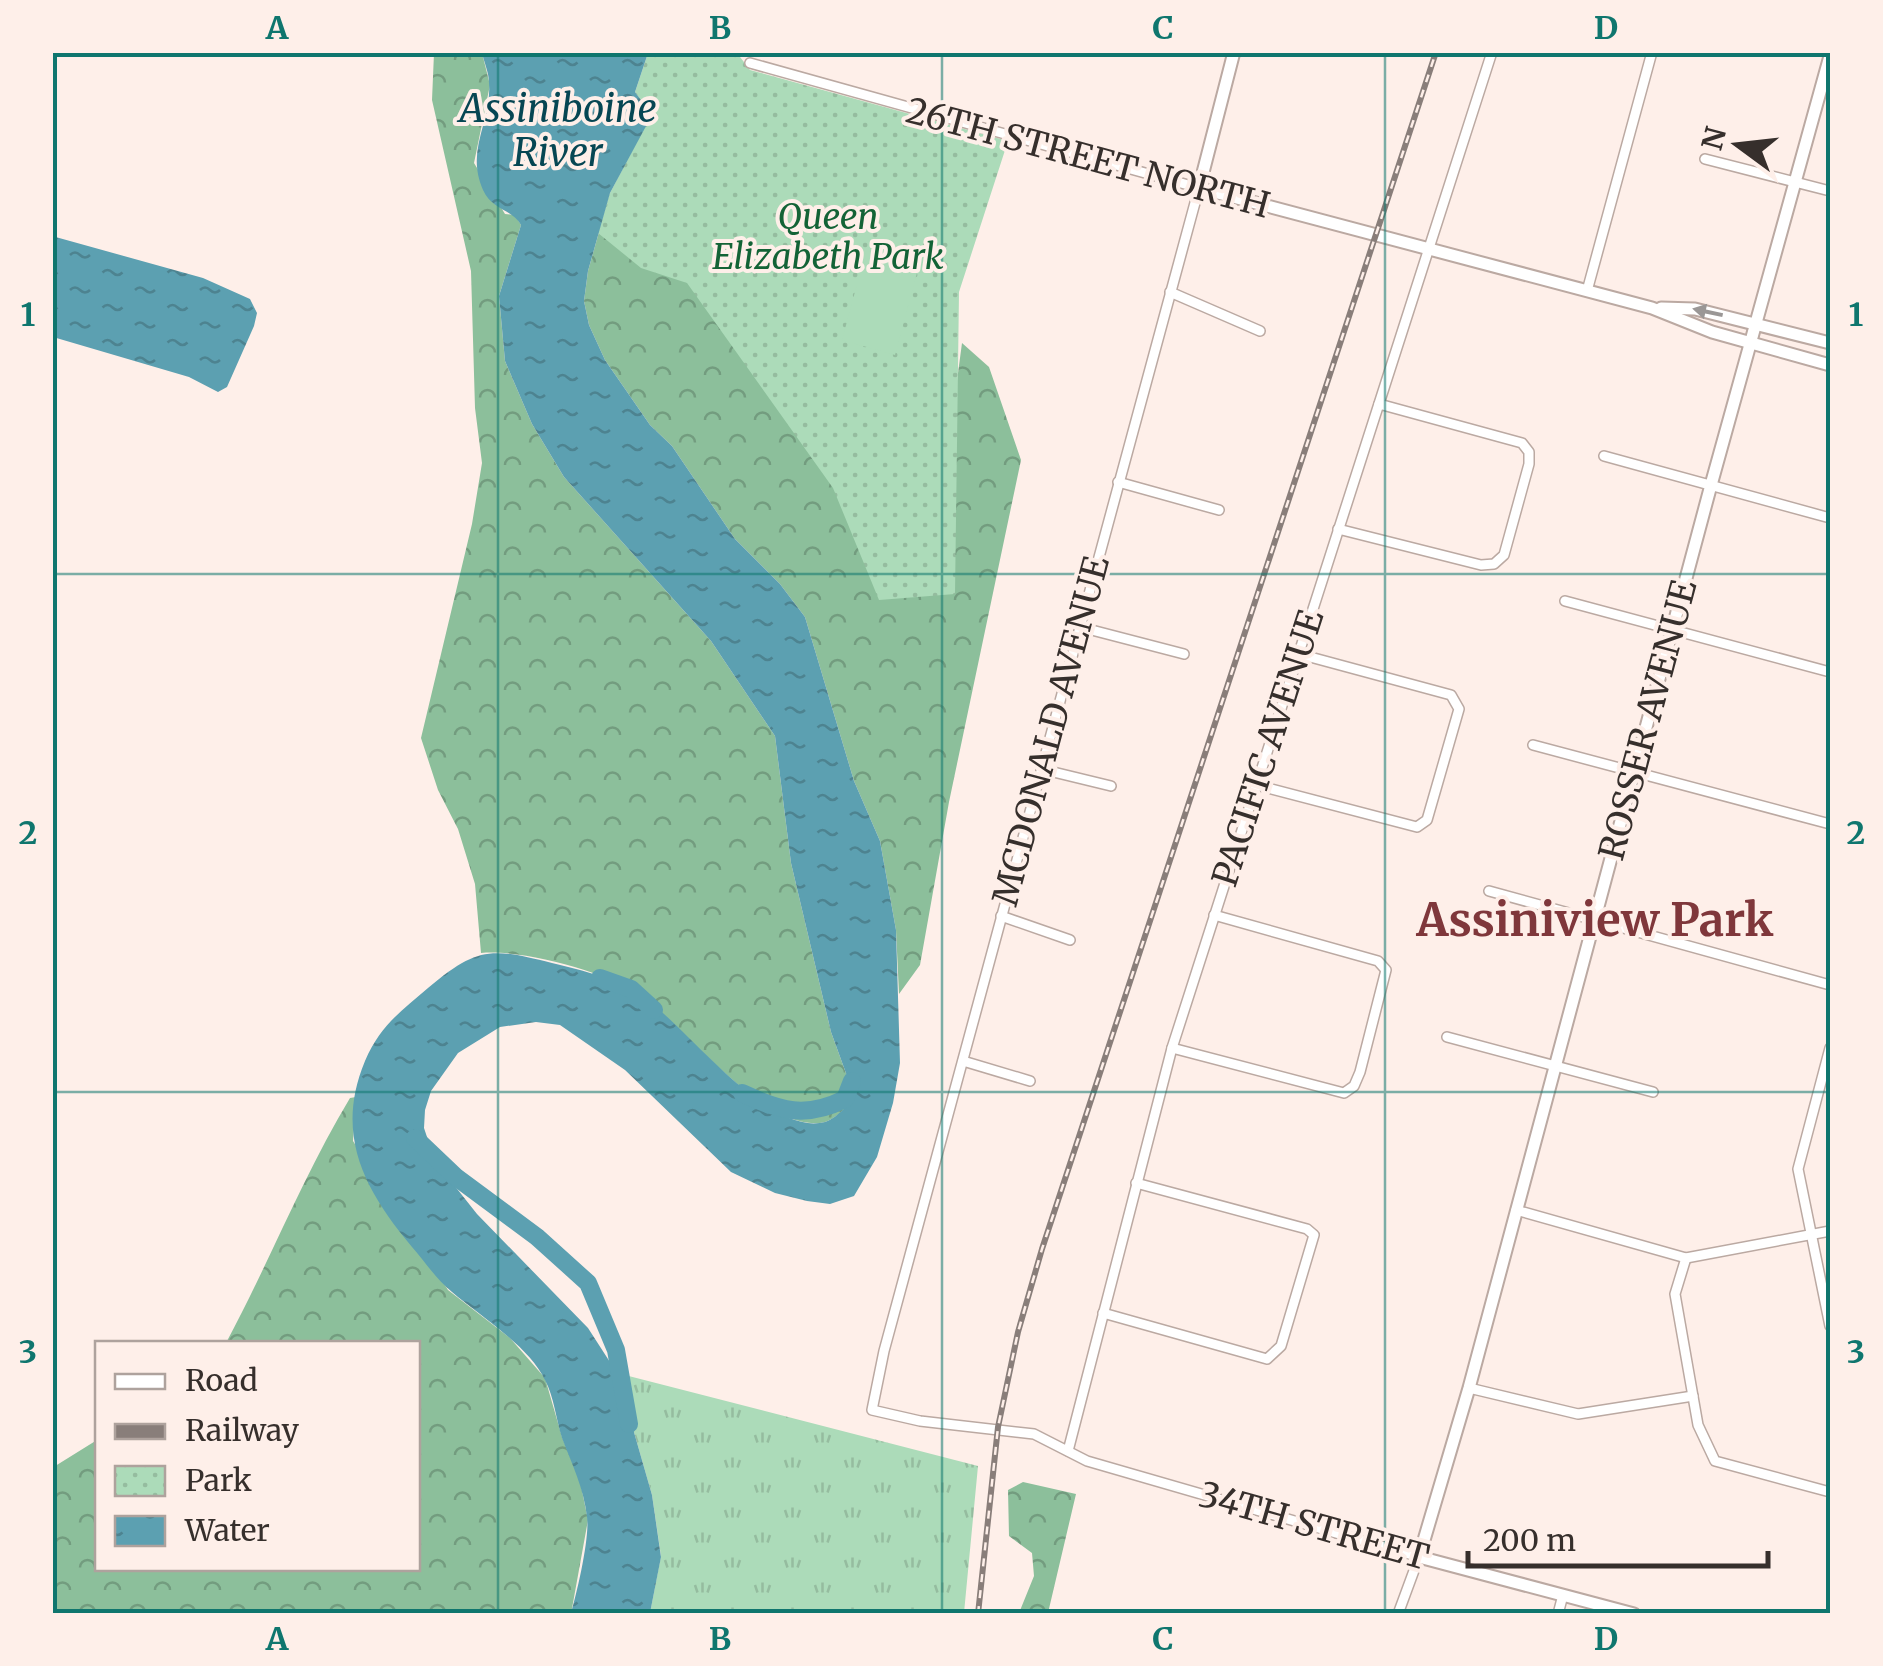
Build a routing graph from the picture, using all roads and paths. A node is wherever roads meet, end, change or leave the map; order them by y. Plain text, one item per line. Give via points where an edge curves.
1 (1234, 52) edge
2 (1492, 52) edge
3 (1652, 52) edge
4 (1830, 56) edge
5 (750, 63) dead end
6 (1706, 159) dead end
7 (1796, 183) junction
8 (1199, 188) junction
9 (1830, 191) edge
10 (1428, 249) junction
11 (1587, 291) junction
12 (1170, 292) junction
13 (1652, 308) junction
14 (1756, 323) junction
15 (1260, 331) dead end
16 (1750, 343) junction
17 (1830, 343) edge
18 (1830, 364) edge
19 (1379, 404) junction
20 (1604, 456) dead end
21 (1118, 482) junction
22 (1711, 486) junction
23 (1219, 510) dead end
24 (1830, 518) edge
25 (1338, 529) junction
26 (1565, 600) dead end
27 (1080, 627) junction
28 (1673, 630) junction
29 (1184, 654) dead end
30 (1298, 654) junction
31 (1830, 672) edge
32 (1533, 745) dead end
33 (1041, 769) junction
34 (1634, 772) junction
35 (1256, 785) junction
36 (1111, 786) dead end
37 (1830, 824) edge
38 (1489, 890) dead end
39 (1000, 916) junction
40 (1214, 916) junction
41 (1595, 920) junction
42 (1070, 940) dead end
43 (1830, 985) edge
44 (1446, 1037) dead end
45 (1172, 1048) junction
46 (1830, 1048) edge
47 (962, 1061) junction
48 (1554, 1066) junction
49 (1030, 1081) dead end
50 (1654, 1092) dead end
51 (1136, 1183) junction
52 (1516, 1210) junction
53 (1830, 1231) edge
54 (1810, 1236) junction
55 (1686, 1258) junction
56 (1103, 1313) junction
57 (1830, 1326) edge
58 (1468, 1388) junction
59 (1693, 1396) junction
60 (872, 1410) joint
61 (1068, 1451) junction
62 (1830, 1492) edge
63 (1420, 1557) junction
64 (1563, 1595) junction
65 (1398, 1614) edge
66 (1558, 1614) edge
67 (1634, 1614) edge

1 - 8 street, MCDONALD AVENUE
2 - 10 street, PACIFIC AVENUE
3 - 11 street
4 - 7 street, ROSSER AVENUE
5 - 8 street, 26TH STREET NORTH
6 - 7 street
7 - 9 street
7 - 14 street, ROSSER AVENUE
8 - 10 street, 26TH STREET NORTH
8 - 12 street, MCDONALD AVENUE
10 - 11 street, 26TH STREET NORTH
10 - 19 street, PACIFIC AVENUE
11 - 13 street, 26TH STREET NORTH
12 - 15 street
12 - 21 street, MCDONALD AVENUE
14 -> 13 street via 1695,309
13 - 16 street
14 - 16 street, ROSSER AVENUE
14 - 17 street
16 - 18 street
16 - 22 street, ROSSER AVENUE
19 - 25 street, PACIFIC AVENUE
19 - 25 street via 1522,443 1529,464 1504,555 1481,565
20 - 22 street
21 - 23 street
21 - 27 street, MCDONALD AVENUE
22 - 24 street
22 - 28 street, ROSSER AVENUE
25 - 30 street, PACIFIC AVENUE
26 - 28 street
27 - 29 street
27 - 33 street, MCDONALD AVENUE
28 - 31 street
28 - 34 street, ROSSER AVENUE
30 - 35 street, PACIFIC AVENUE
30 - 35 street via 1457,701 1427,820 1417,826
32 - 34 street
33 - 36 street
33 - 39 street, MCDONALD AVENUE
34 - 37 street
34 - 41 street, ROSSER AVENUE
35 - 40 street, PACIFIC AVENUE
38 - 41 street
39 - 42 street
39 - 47 street, MCDONALD AVENUE
40 - 45 street, PACIFIC AVENUE
40 - 45 street via 1378,961 1386,970 1360,1072 1344,1093
41 - 43 street
41 - 48 street, ROSSER AVENUE
44 - 48 street
45 - 51 street, PACIFIC AVENUE
46 - 54 street via 1798,1169
47 - 49 street
47 - 60 street, MCDONALD AVENUE
48 - 50 street
48 - 52 street, ROSSER AVENUE
51 - 56 street, PACIFIC AVENUE
51 - 56 street via 1314,1235 1282,1346 1267,1360
52 - 55 street
52 - 58 street, ROSSER AVENUE
53 - 54 street
54 - 55 street
54 - 57 street
55 - 59 street via 1675,1294
56 - 61 street, PACIFIC AVENUE
58 - 59 street via 1578,1414
58 - 63 street, ROSSER AVENUE
59 - 62 street via 1715,1461
60 - 61 street, 34TH STREET via 995,1427 1046,1438
61 - 63 street, 34TH STREET
63 - 64 street, 34TH STREET
63 - 65 street, ROSSER AVENUE
64 - 66 street
64 - 67 street, 34TH STREET

